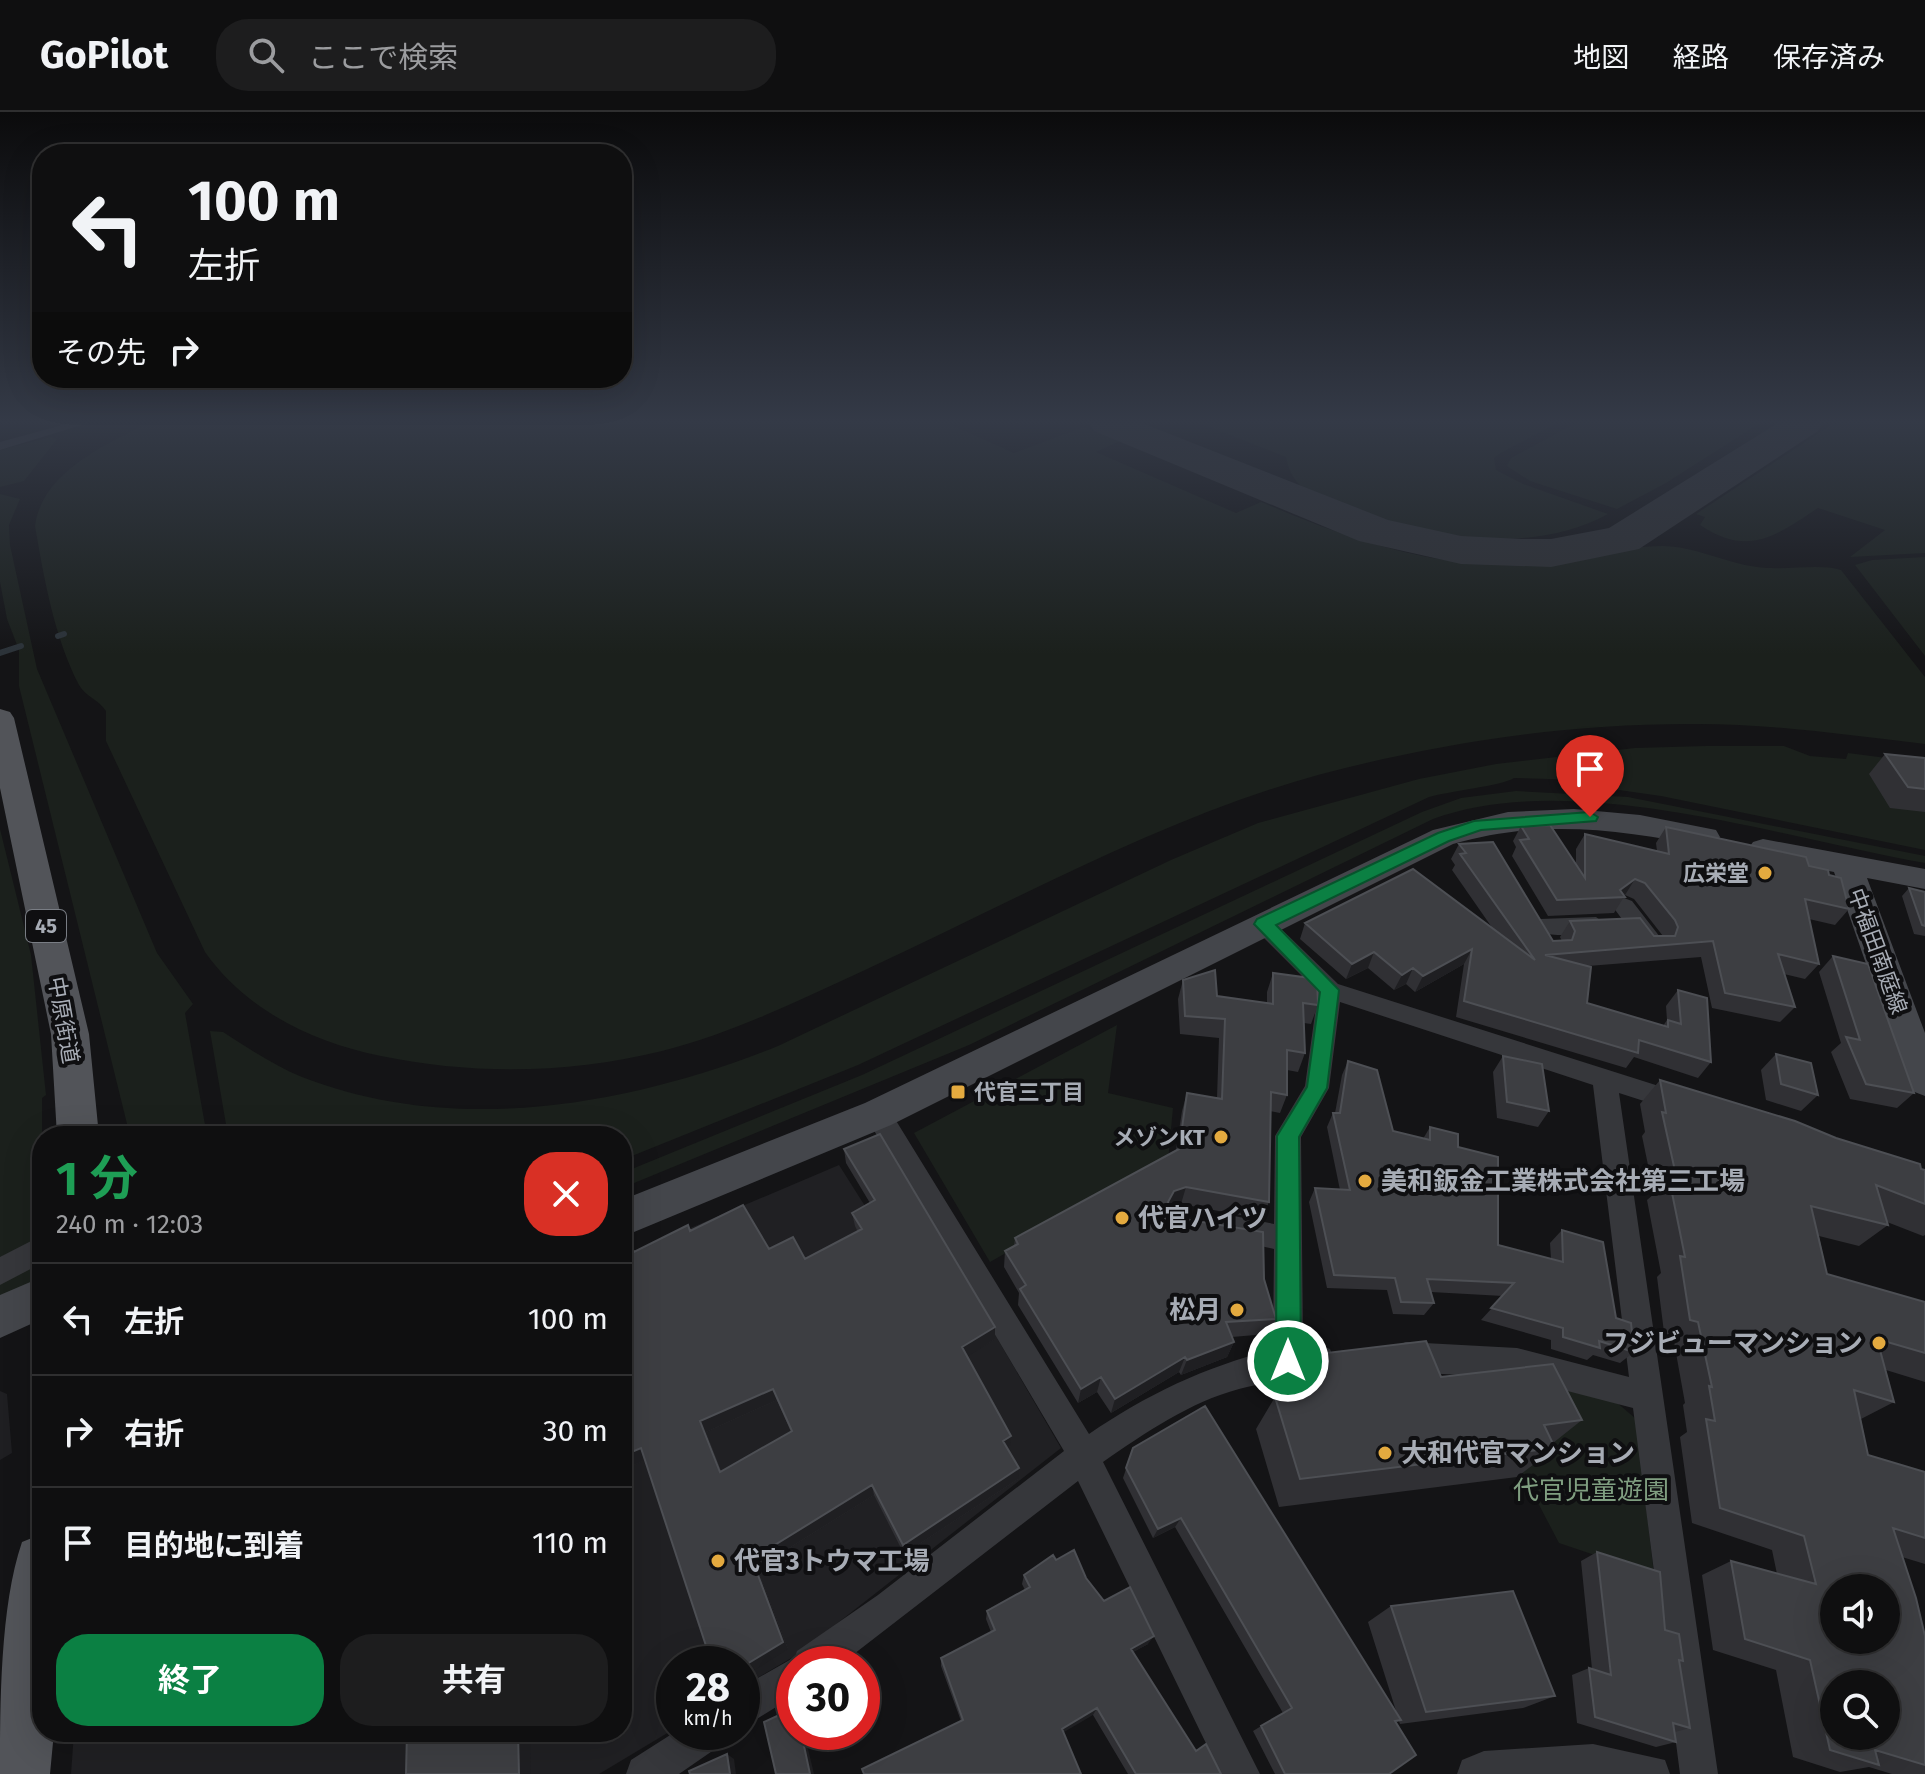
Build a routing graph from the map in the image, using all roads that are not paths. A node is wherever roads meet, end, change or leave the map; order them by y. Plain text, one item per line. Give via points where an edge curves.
1 (0, 718) edge
2 (1847, 866) junction
3 (1925, 879) edge
4 (1263, 924) junction
5 (1653, 944) edge
6 (1552, 948) edge
7 (1330, 990) junction
8 (1605, 1079) junction
9 (1925, 1081) edge
10 (1695, 1107) edge
11 (878, 1114) junction
12 (77, 1126) edge
13 (632, 1215) edge
14 (1211, 1225) edge
15 (1288, 1239) junction
16 (32, 1254) edge
17 (0, 1272) edge
18 (32, 1302) edge
19 (0, 1317) edge
20 (1288, 1361) junction
21 (1648, 1397) junction
22 (1083, 1456) junction
23 (32, 1598) edge
24 (834, 1646) edge
25 (17, 1651) edge
26 (681, 1750) edge
27 (19, 1774) edge
28 (645, 1774) edge
29 (1241, 1774) edge
30 (1476, 1774) edge
31 (1651, 1774) edge
32 (1699, 1774) edge

1 - 12 main road, 中原街道 / 45 via 70,1034
2 - 3 street
2 - 4 street via 1590,817 1486,836 1443,837
2 - 9 street, 中福田南庭線
4 - 7 street
4 - 11 street
5 - 6 street via 1631,914 1536,921
7 - 8 street
7 - 15 street via 1317,1088 1288,1136
8 - 10 street
8 - 21 street
11 - 13 street
11 - 22 street
14 - 15 street
15 - 20 street
16 - 17 street
18 - 19 street
20 - 21 street via 1517,1363
20 - 22 street via 1198,1386
21 - 32 street
22 - 24 street
22 - 29 street
23 - 25 main road
25 - 27 main road
26 - 28 street
30 - 31 street via 1593,1763

